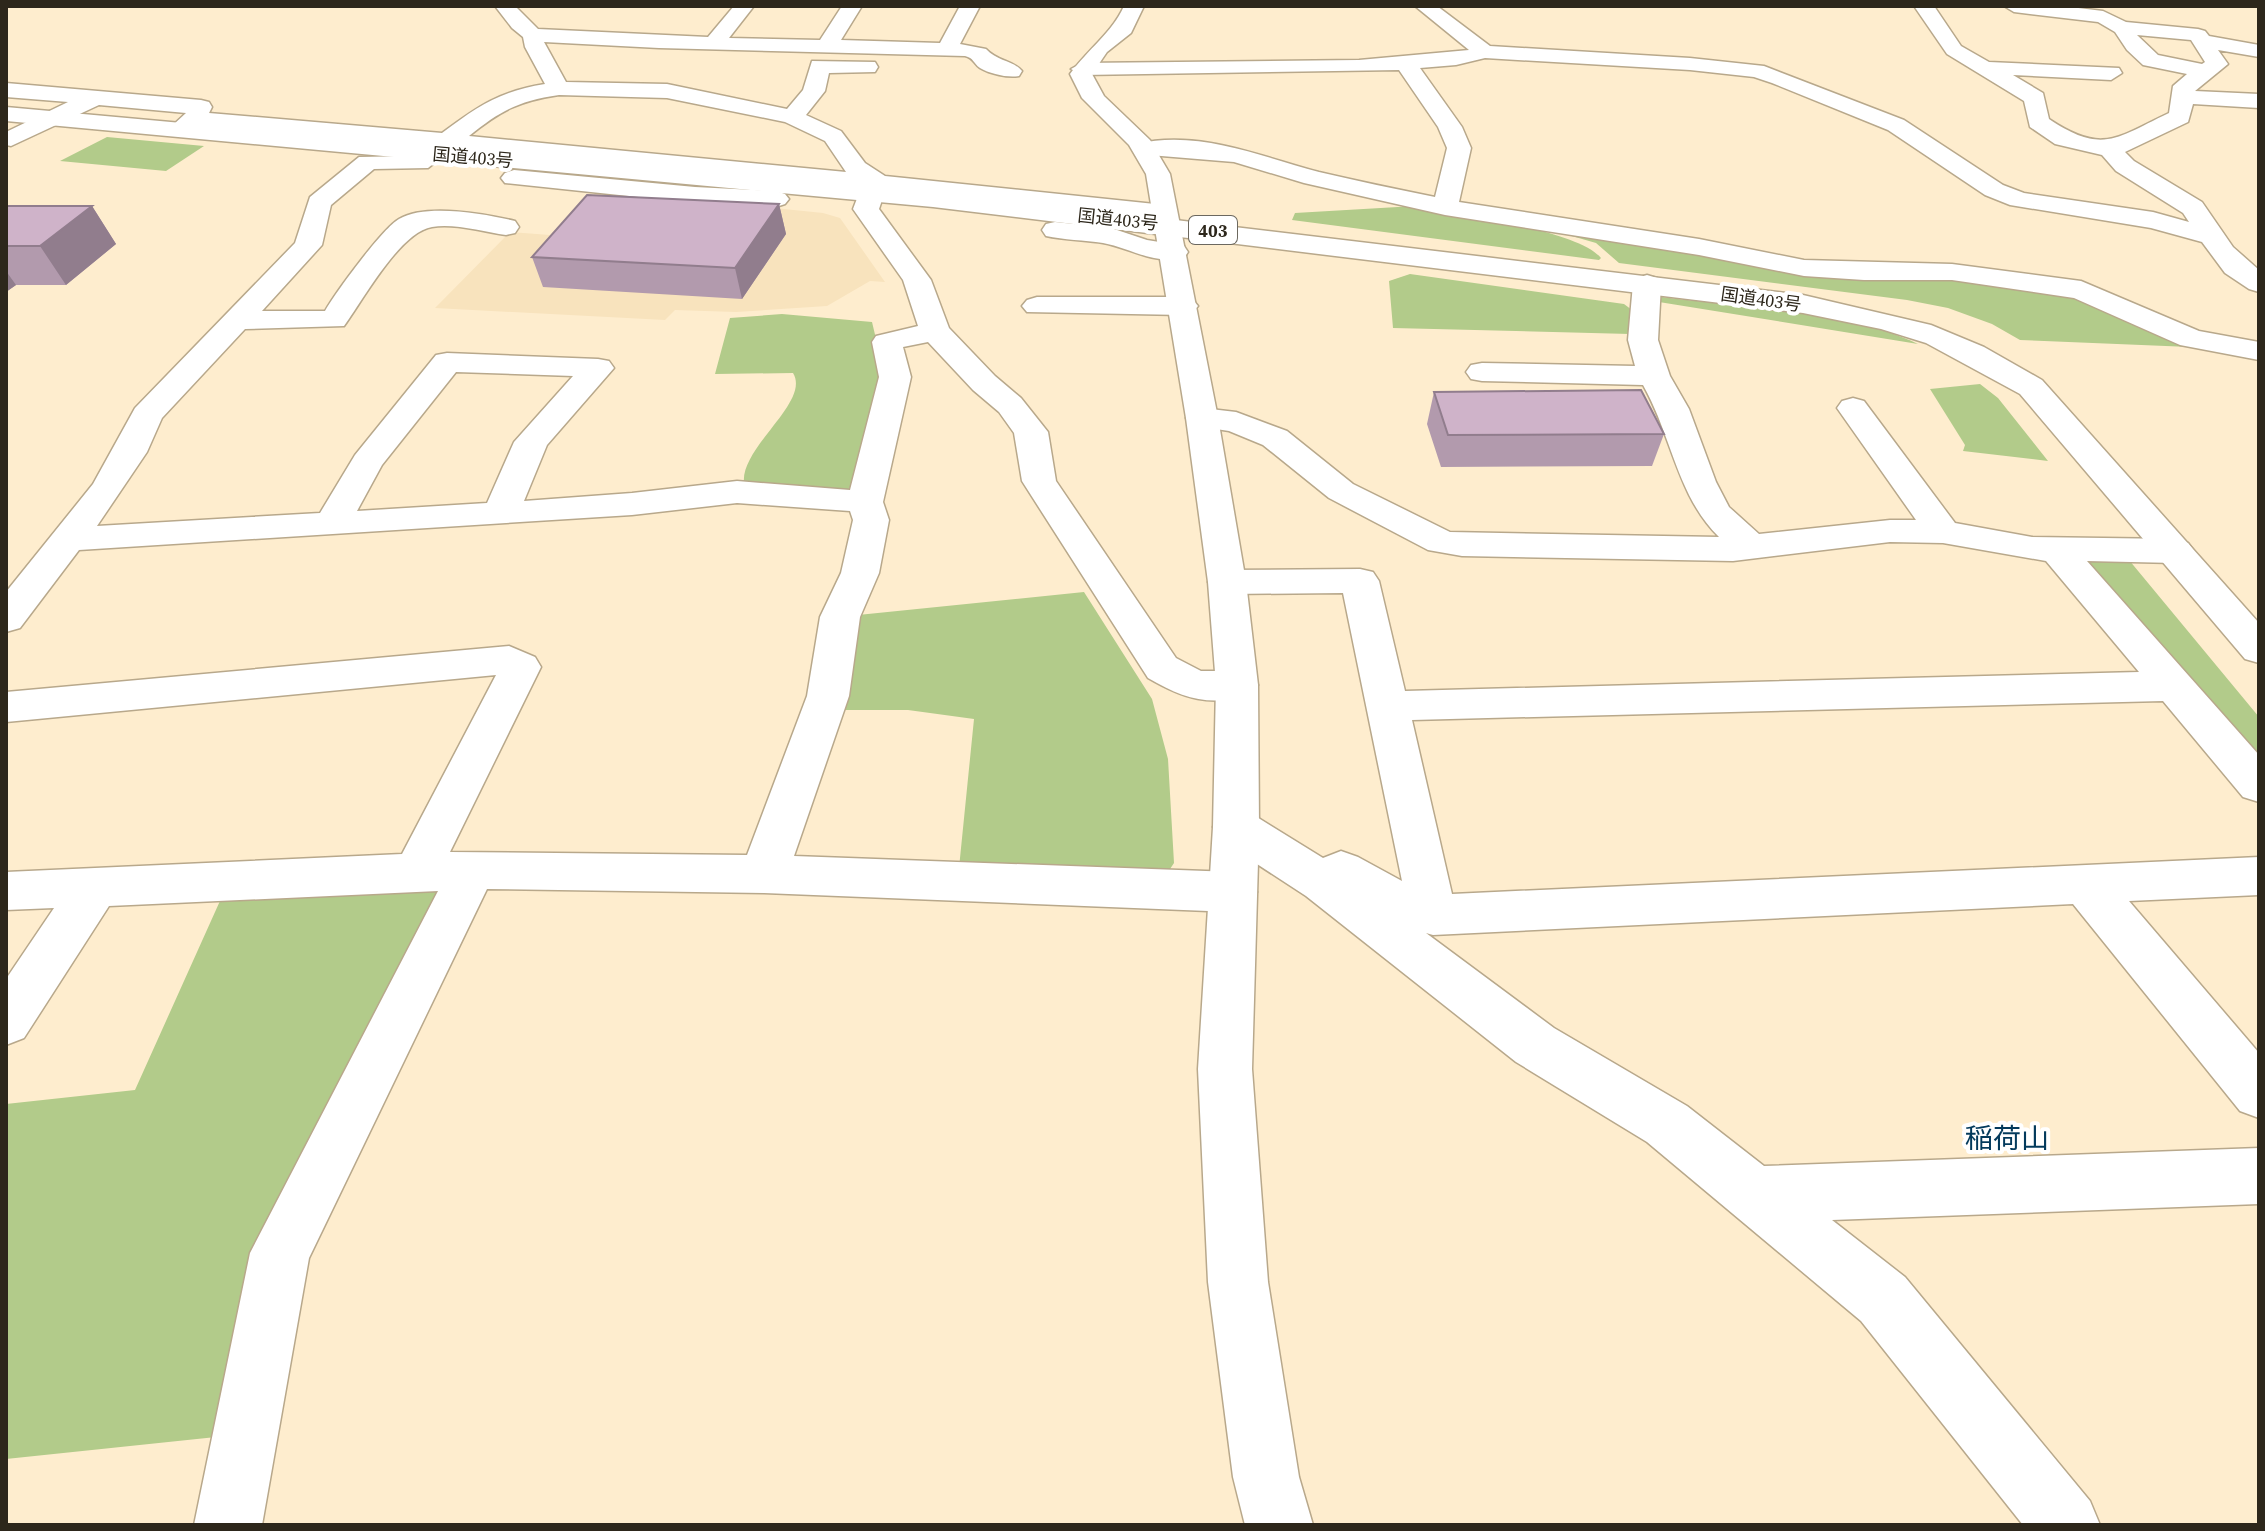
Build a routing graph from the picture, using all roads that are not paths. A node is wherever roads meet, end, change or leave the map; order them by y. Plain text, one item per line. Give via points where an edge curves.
1 (505, 6) edge
2 (744, 6) edge
3 (852, 6) edge
4 (970, 6) edge
5 (1134, 6) edge
6 (1425, 6) edge
7 (1924, 6) edge
8 (2014, 6) edge
9 (2041, 7) edge
10 (629, 17) dead end
11 (2118, 28) edge
12 (533, 35) junction
13 (609, 40) junction
14 (2104, 42) dead end
15 (714, 43) junction
16 (827, 46) junction
17 (947, 49) junction
18 (2259, 51) edge
19 (1485, 52) junction
20 (2206, 56) junction
21 (1406, 64) junction
22 (1984, 68) junction
23 (1011, 71) junction
24 (1082, 71) junction
25 (2111, 73) dead end
26 (559, 88) junction
27 (6, 90) edge
28 (2183, 97) junction
29 (95, 98) junction
30 (2259, 101) edge
31 (25, 115) edge
32 (792, 117) junction
33 (185, 125) junction
34 (8, 142) edge
35 (73, 142) dead end
36 (1146, 149) junction
37 (2110, 150) junction
38 (433, 153) junction
39 (871, 195) junction
40 (1445, 207) junction
41 (506, 227) dead end
42 (1163, 229) junction
43 (2214, 237) junction
44 (2259, 283) edge
45 (1647, 284) junction
46 (1037, 306) dead end
47 (1183, 306) junction
48 (235, 320) junction
49 (935, 331) junction
50 (2259, 351) edge
51 (1482, 372) dead end
52 (1654, 376) junction
53 (1853, 408) dead end
54 (1202, 418) junction
55 (865, 502) junction
56 (501, 513) junction
57 (332, 523) junction
58 (1943, 532) junction
59 (68, 539) junction
60 (1751, 547) junction
61 (2057, 550) junction
62 (2175, 551) junction
63 (1227, 582) junction
64 (6, 619) edge
65 (2259, 649) edge
66 (1237, 685) junction
67 (2174, 686) junction
68 (1388, 706) junction
69 (6, 707) edge
70 (2259, 785) edge
71 (1237, 814) junction
72 (417, 870) junction
73 (473, 870) junction
74 (764, 874) junction
75 (2259, 876) edge
76 (2086, 885) junction
77 (96, 886) junction
78 (6, 891) edge
79 (1233, 892) junction
80 (1433, 915) junction
81 (6, 1022) edge
82 (2259, 1093) edge
83 (2259, 1176) edge
84 (1756, 1195) junction
85 (228, 1525) edge
86 (1279, 1525) edge
87 (2066, 1525) edge

1 - 12 main road
2 - 15 main road
3 - 16 main road
4 - 17 main road
5 - 24 main road via 1124,29
6 - 19 main road
7 - 22 main road via 1954,50
8 - 9 main road
9 - 11 main road
10 - 13 main road
11 - 14 main road
11 - 20 main road
12 - 13 main road
12 - 26 main road
13 - 15 main road
15 - 16 main road
16 - 17 main road
17 - 23 main road via 973,50 987,63
18 - 20 main road
19 - 21 main road
19 - 43 main road via 1756,71 1884,119 1994,190 2019,200 2153,220
20 - 28 main road via 2184,86
21 - 24 main road
21 - 40 main road via 1459,148
22 - 25 main road
22 - 37 main road via 2035,98 2038,122 2049,131
23 - 24 main road
23 - 32 main road via 820,66 814,91
24 - 36 main road via 1090,97
26 - 32 main road via 667,91
26 - 38 main road via 517,95 488,109
27 - 29 main road
28 - 30 main road
28 - 37 main road via 2180,117
29 - 31 main road
29 - 33 main road via 201,107
31 - 33 main road, 国道403号 / 403
31 - 34 main road
32 - 39 main road via 833,136
33 - 38 main road, 国道403号 / 403
34 - 35 main road
36 - 40 main road via 1237,155
36 - 42 main road via 1158,174
37 - 43 main road via 2125,166 2193,208
38 - 39 main road, 国道403号 / 403
38 - 48 main road via 368,162 319,202 308,245
39 - 42 main road, 国道403号 / 403
39 - 42 main road via 1058,189
39 - 49 main road via 917,280
40 - 50 main road via 1804,268 1952,272 2081,290 2191,339
41 - 48 main road via 435,218 408,225 352,290 334,320
42 - 45 main road, 国道403号 / 403
42 - 47 main road
43 - 44 main road via 2235,267
45 - 52 main road via 1643,340
45 - 62 main road, 国道403号 / 403 via 1803,304 1880,320 1935,336 1987,360 2031,387
46 - 47 main road
47 - 54 main road
48 - 59 main road via 147,415 107,489
49 - 55 main road via 887,342 895,377
49 - 66 main road via 1031,432 1039,481 1162,668 1194,686
51 - 52 main road
52 - 60 main road via 1673,409 1714,512
53 - 58 main road
54 - 60 main road via 1236,422 1275,438 1341,491 1441,542
54 - 63 main road
55 - 56 main road via 737,492
55 - 74 main road via 871,520 860,573 840,617 828,696
56 - 57 main road
56 - 57 main road via 531,442 598,368 447,362 367,462
57 - 59 main road
58 - 60 main road via 1890,531
58 - 61 main road
59 - 64 main road
61 - 62 main road
61 - 67 main road
62 - 65 main road, 国道403号 / 403
63 - 66 main road
63 - 68 main road via 1360,581
66 - 71 main road
67 - 68 main road
67 - 70 main road
68 - 80 main road
69 - 72 main road via 509,660 521,667
71 - 79 main road
71 - 80 main road via 1370,889
71 - 84 main road via 1535,1045 1667,1124
72 - 73 main road
72 - 77 main road
73 - 74 main road
73 - 85 main road via 280,1253
74 - 79 main road
75 - 76 main road
76 - 80 main road
76 - 82 main road
77 - 78 main road
77 - 81 main road
79 - 86 main road via 1225,1069 1238,1282 1266,1477
83 - 84 main road
84 - 87 main road via 1883,1299

